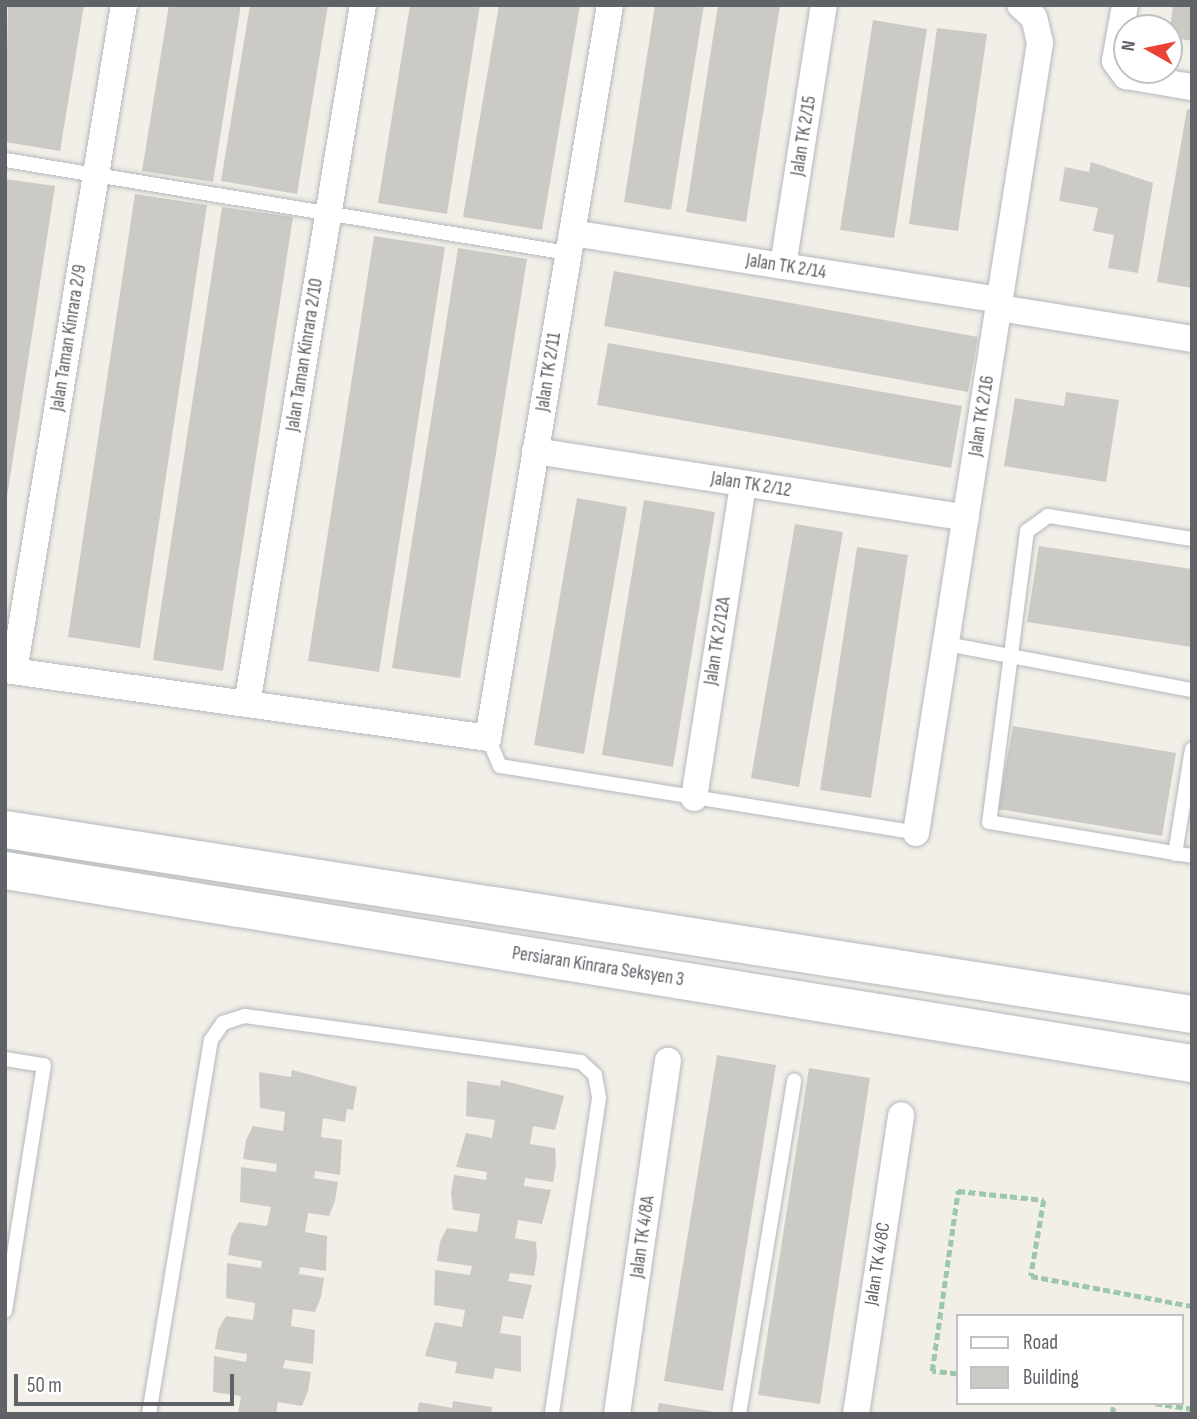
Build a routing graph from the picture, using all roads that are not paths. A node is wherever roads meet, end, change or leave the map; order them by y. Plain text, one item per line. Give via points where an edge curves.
1 (124, 5) edge
2 (363, 5) edge
3 (610, 5) edge
4 (824, 5) edge
5 (1020, 5) edge
6 (1125, 5) edge
7 (1192, 87) edge
8 (5, 160) edge
9 (96, 175) junction
10 (328, 214) junction
11 (570, 243) junction
12 (783, 266) junction
13 (999, 304) junction
14 (1192, 339) edge
15 (536, 451) junction
16 (743, 484) junction
17 (966, 518) junction
18 (1192, 539) edge
19 (946, 645) junction
20 (1011, 655) junction
21 (10, 671) edge
22 (1192, 690) edge
23 (247, 704) junction
24 (488, 738) junction
25 (1192, 749) edge
26 (694, 798) junction
27 (5, 829) edge
28 (916, 833) joint
29 (1175, 854) junction
30 (1192, 856) edge
31 (5, 870) edge
32 (1192, 1014) edge
33 (5, 1059) edge
34 (668, 1061) dead end
35 (1192, 1063) edge
36 (794, 1081) dead end
37 (901, 1115) dead end
38 (5, 1311) edge
39 (149, 1414) edge
40 (552, 1414) edge
41 (617, 1414) edge
42 (740, 1414) edge
43 (856, 1414) edge

1 - 9 street, Jalan Taman Kinrara 2/9
2 - 10 street, Jalan Taman Kinrara 2/10
3 - 11 street, Jalan TK 2/11
4 - 12 street, Jalan TK 2/15
5 - 13 street, Jalan TK 2/16 via 1034,18 1040,43
6 - 7 street via 1115,61 1126,76
8 - 9 lane
9 - 10 lane
9 - 21 street, Jalan Taman Kinrara 2/9
10 - 11 lane
10 - 23 street, Jalan Taman Kinrara 2/10
11 - 12 street, Jalan TK 2/14
11 - 15 street, Jalan TK 2/11
12 - 13 street, Jalan TK 2/14
13 - 14 street, Jalan TK 2/14
13 - 17 street, Jalan TK 2/16
15 - 16 street, Jalan TK 2/12
15 - 24 street, Jalan TK 2/11
16 - 17 street, Jalan TK 2/12
16 - 26 street, Jalan TK 2/12A
17 - 19 street, Jalan TK 2/16
18 - 20 lane via 1048,516 1035,520 1027,531
19 - 20 lane
19 - 28 street, Jalan TK 2/16
20 - 22 lane
20 - 29 lane via 989,822
21 - 23 street
23 - 24 street
24 - 26 lane via 500,766
25 - 29 lane
26 - 28 lane
27 - 32 main road
29 - 30 lane
31 - 35 main road, Persiaran Kinrara Seksyen 3
33 - 38 lane via 44,1065
34 - 41 street, Jalan TK 4/8A
36 - 42 lane
37 - 43 street, Jalan TK 4/8C
39 - 40 lane via 211,1040 223,1023 246,1016 581,1062 595,1075 599,1098

